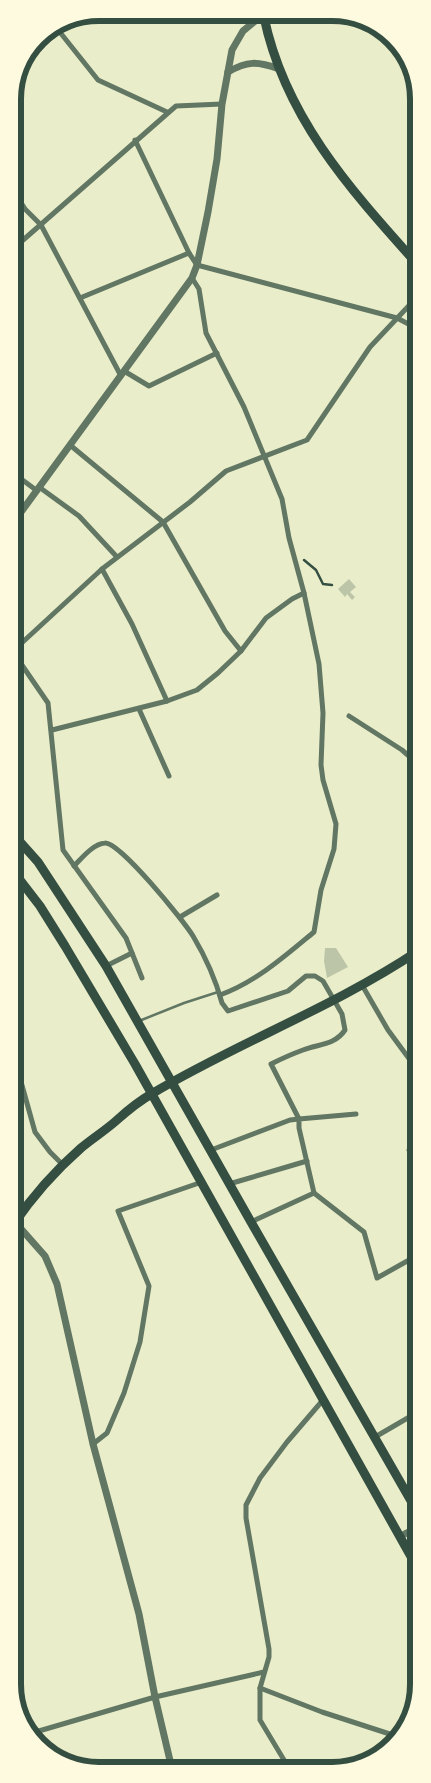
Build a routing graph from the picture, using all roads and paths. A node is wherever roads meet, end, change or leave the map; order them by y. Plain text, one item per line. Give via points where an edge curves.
1 (255, 21) edge
2 (265, 21) edge
3 (60, 32) edge
4 (279, 68) junction
5 (228, 72) junction
6 (222, 104) junction
7 (167, 112) junction
8 (136, 140) junction
9 (21, 204) edge
10 (41, 225) junction
11 (21, 242) edge
12 (189, 253) junction
13 (410, 256) edge
14 (197, 265) junction
15 (192, 278) junction
16 (80, 298) junction
17 (410, 304) edge
18 (397, 318) junction
19 (410, 325) edge
20 (217, 354) junction
21 (122, 373) junction
22 (70, 445) junction
23 (263, 458) junction
24 (21, 478) edge
25 (37, 489) junction
26 (21, 512) edge
27 (163, 522) junction
28 (292, 549) junction
29 (117, 557) junction
30 (102, 569) junction
31 (332, 586) dead end
32 (304, 593) junction
33 (21, 643) edge
34 (241, 651) junction
35 (21, 660) edge
36 (167, 701) junction
37 (140, 709) junction
38 (349, 716) dead end
39 (52, 730) junction
40 (410, 757) edge
41 (169, 776) dead end
42 (21, 843) edge
43 (74, 866) junction
44 (21, 881) edge
45 (217, 895) dead end
46 (180, 917) junction
47 (132, 953) junction
48 (410, 956) edge
49 (106, 966) junction
50 (142, 978) dead end
51 (362, 985) junction
52 (219, 994) junction
53 (335, 1000) junction
54 (137, 1021) junction
55 (410, 1060) edge
56 (21, 1082) edge
57 (172, 1082) junction
58 (152, 1094) junction
59 (356, 1114) dead end
60 (299, 1119) junction
61 (211, 1150) junction
62 (307, 1161) junction
63 (63, 1165) junction
64 (202, 1182) junction
65 (229, 1184) junction
66 (314, 1193) junction
67 (21, 1215) edge
68 (250, 1222) junction
69 (21, 1230) edge
70 (410, 1259) edge
71 (323, 1399) junction
72 (410, 1417) edge
73 (375, 1437) junction
74 (93, 1444) junction
75 (410, 1500) edge
76 (410, 1531) edge
77 (401, 1536) junction
78 (410, 1553) edge
79 (264, 1672) junction
80 (260, 1688) junction
81 (155, 1697) junction
82 (38, 1731) edge
83 (391, 1734) edge
84 (170, 1762) edge
85 (285, 1762) edge

1 - 5 street via 237,39
2 - 4 main road
3 - 7 street via 98,80
4 - 5 street via 253,62
4 - 13 main road via 300,115 327,157
5 - 6 street
6 - 7 street via 176,106
6 - 14 street via 217,159
7 - 8 street
8 - 10 street
8 - 12 street
9 - 10 street
10 - 11 street
10 - 16 street
12 - 14 street
12 - 16 street
14 - 15 street
14 - 18 street
15 - 20 street via 199,289 206,333
15 - 21 street
16 - 21 street
17 - 18 street
18 - 19 street
18 - 23 street via 370,346 307,440
20 - 21 street via 149,386
20 - 23 street via 244,407
21 - 22 street
22 - 25 street
22 - 27 street
23 - 27 street via 226,471
23 - 28 street via 282,499
24 - 25 street
25 - 26 street
25 - 29 street via 79,516
27 - 29 street
27 - 34 street via 225,631
28 - 31 path via 316,570 323,584
28 - 32 street
29 - 30 street
30 - 33 street
30 - 36 street via 132,624
32 - 34 street via 266,618
32 - 52 street via 319,664 323,713 321,765 336,824 334,849 321,890 314,932 265,973
34 - 36 street via 197,690
35 - 39 street via 48,703
36 - 37 street
37 - 39 street
37 - 41 street
38 - 40 street
39 - 43 street via 63,850
42 - 49 main road via 43,869
43 - 46 street via 97,846 105,842 113,844
43 - 47 street via 126,938
44 - 58 main road via 65,946
45 - 46 street
46 - 52 street via 193,936
47 - 49 street
47 - 50 street
48 - 51 main road
49 - 54 main road
51 - 53 main road
51 - 55 street
52 - 53 street via 228,1011 288,991 306,976 315,976
52 - 54 lane
53 - 57 main road
53 - 60 street via 345,1030 336,1040 271,1064
54 - 57 main road
56 - 63 street via 35,1132
57 - 58 main road
57 - 61 main road
58 - 63 main road
58 - 64 main road
59 - 60 street
60 - 61 street
60 - 62 street
61 - 65 main road
62 - 65 street
62 - 66 street
63 - 67 main road
64 - 71 main road
64 - 74 street via 118,1211 149,1286 140,1342 124,1394 107,1433
65 - 68 main road
66 - 68 street
66 - 70 street via 364,1232 377,1278
68 - 73 main road
69 - 74 street via 45,1256 57,1284
71 - 77 main road
71 - 79 street via 271,1464 246,1505 269,1649
72 - 73 street
73 - 75 main road
74 - 81 street via 139,1614
76 - 77 street
77 - 78 main road
79 - 80 street
79 - 81 street
80 - 83 street
80 - 85 street via 260,1720
81 - 82 street
81 - 84 street

